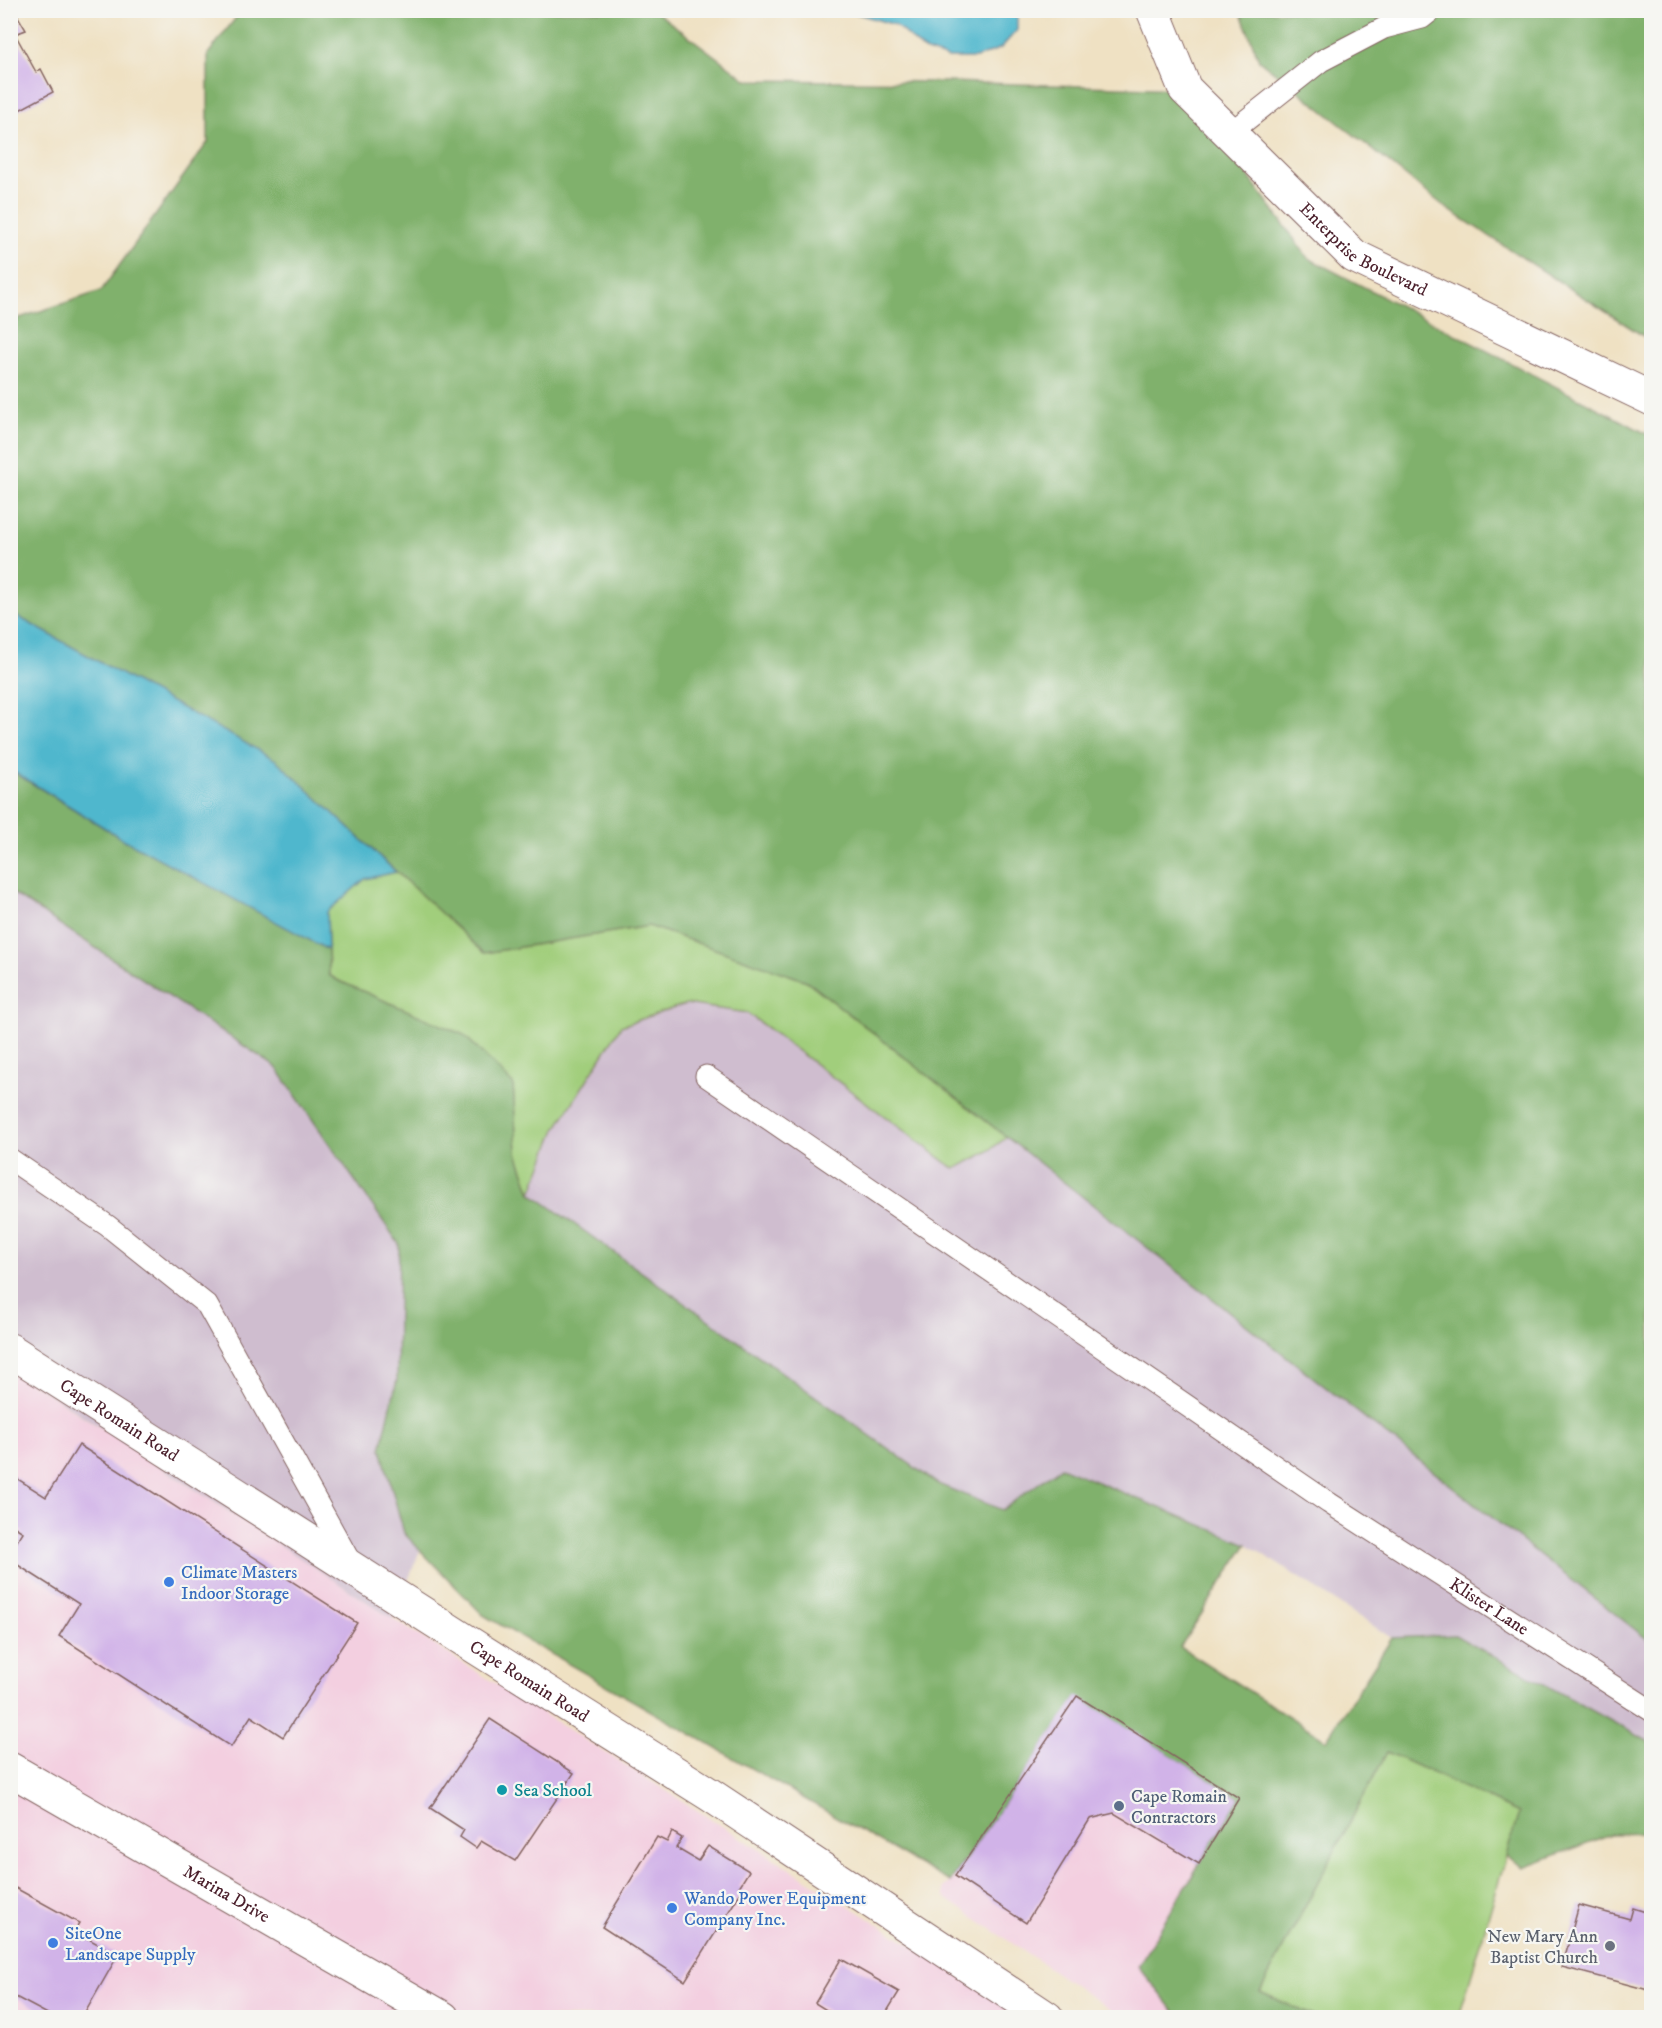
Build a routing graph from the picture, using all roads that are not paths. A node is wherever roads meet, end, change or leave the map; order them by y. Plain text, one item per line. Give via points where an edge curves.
1 (1153, 10) edge
2 (1432, 10) edge
3 (1230, 133) junction
4 (1652, 399) edge
5 (706, 1076) dead end
6 (10, 1159) edge
7 (10, 1350) edge
8 (354, 1569) junction
9 (1652, 1711) edge
10 (10, 1769) edge
11 (443, 2018) edge
12 (1047, 2018) edge

1 - 3 street, Enterprise Boulevard via 1185,89
2 - 3 lane via 1422,18 1384,28 1321,61
3 - 4 street, Enterprise Boulevard via 1354,255
5 - 9 lane, Klister Lane via 1329,1503
6 - 8 lane via 108,1226 207,1305
7 - 8 street, Cape Romain Road
8 - 12 street, Cape Romain Road via 709,1794
10 - 11 street, Marina Drive

